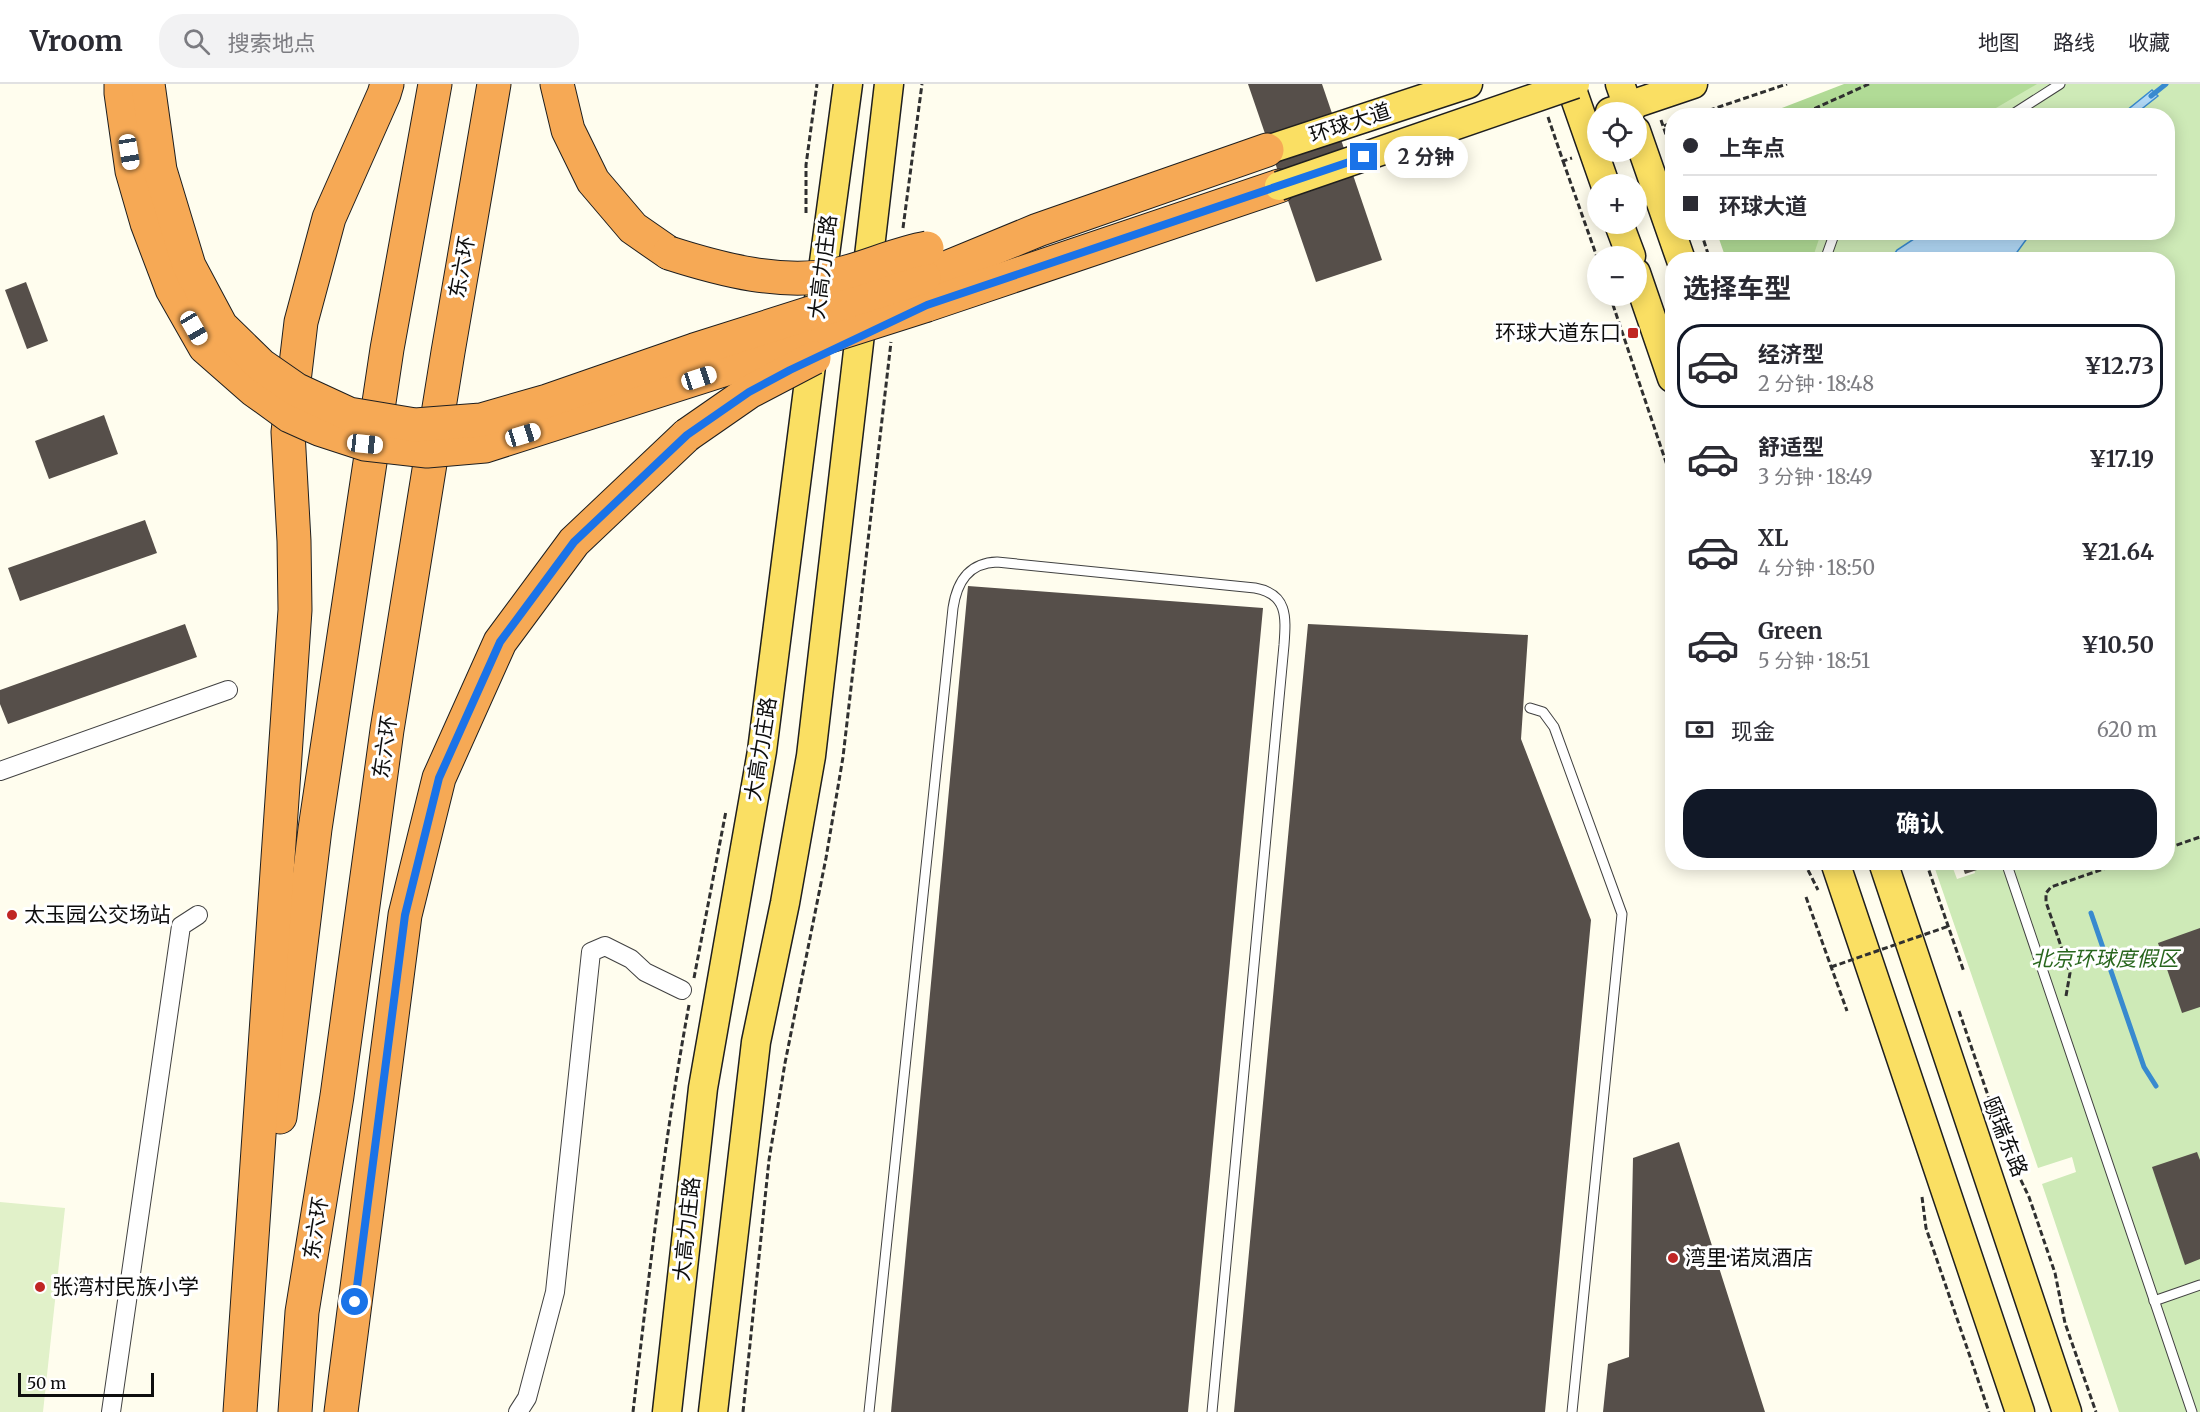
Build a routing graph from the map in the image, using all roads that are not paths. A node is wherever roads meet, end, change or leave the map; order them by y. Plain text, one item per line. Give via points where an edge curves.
1 (121, 84) edge
2 (148, 84) edge
3 (387, 84) edge
4 (435, 84) edge
5 (494, 84) edge
6 (557, 84) edge
7 (848, 84) edge
8 (889, 84) edge
9 (1468, 84) edge
10 (1570, 84) edge
11 (1575, 84) edge
12 (1693, 84) edge
13 (2060, 84) edge
14 (1644, 102) edge
15 (2022, 108) edge
16 (1587, 114) edge
17 (1267, 150) joint
18 (1645, 162) edge
19 (1280, 186) joint
20 (1665, 217) edge
21 (926, 277) junction
22 (1647, 305) edge
23 (1665, 358) edge
24 (228, 690) dead end
25 (1530, 708) dead end
26 (0, 771) edge
27 (1839, 870) edge
28 (1886, 870) edge
29 (2009, 870) edge
30 (198, 915) dead end
31 (688, 991) road end
32 (2200, 1285) edge
33 (2154, 1301) junction
34 (111, 1412) edge
35 (240, 1412) edge
36 (245, 1412) edge
37 (295, 1412) edge
38 (341, 1412) edge
39 (518, 1412) edge
40 (667, 1412) edge
41 (713, 1412) edge
42 (869, 1412) edge
43 (1212, 1412) edge
44 (1572, 1412) edge
45 (2020, 1412) edge
46 (2067, 1412) edge
47 (2192, 1412) edge

1 - 21 highway, bridge via 132,171 147,223 172,290 205,347 290,416 365,444 427,451 485,446
2 - 21 highway, bridge via 159,170 189,266 220,326 261,365 297,390 349,414 415,425 481,420
3 - 35 highway via 329,218 301,322 288,432 295,610
4 - 36 highway via 387,349 315,829
5 - 37 highway, 东六环 via 387,730 337,1096 302,1312
6 - 21 highway, bridge via 568,130 593,181 633,228 669,253 713,267 792,278 839,274 908,251
7 - 40 main road, 大高力庄路 via 762,751 703,1088
8 - 41 main road via 811,756 756,1042
9 - 17 main road, 环球大道
10 - 16 main road
11 - 19 main road, 环球大道, bridge
12 - 14 main road
13 - 15 lane
17 - 21 highway via 1038,230
18 - 20 main road
19 - 21 highway
21 - 38 highway, bridge via 687,435 574,542 500,642 439,778 405,915
22 - 23 main road
24 - 26 street
25 - 44 lane via 1543,712 1554,727 1622,914
27 - 45 main road
28 - 46 main road, 颐瑞东路
29 - 33 lane
30 - 34 street via 181,926
31 - 39 street via 645,972 631,959 605,946 591,952 555,1292 527,1398
32 - 33 lane
33 - 47 lane
42 - 43 lane via 953,608 966,574 978,565 997,562 1254,588 1272,594 1284,611 1284,645

